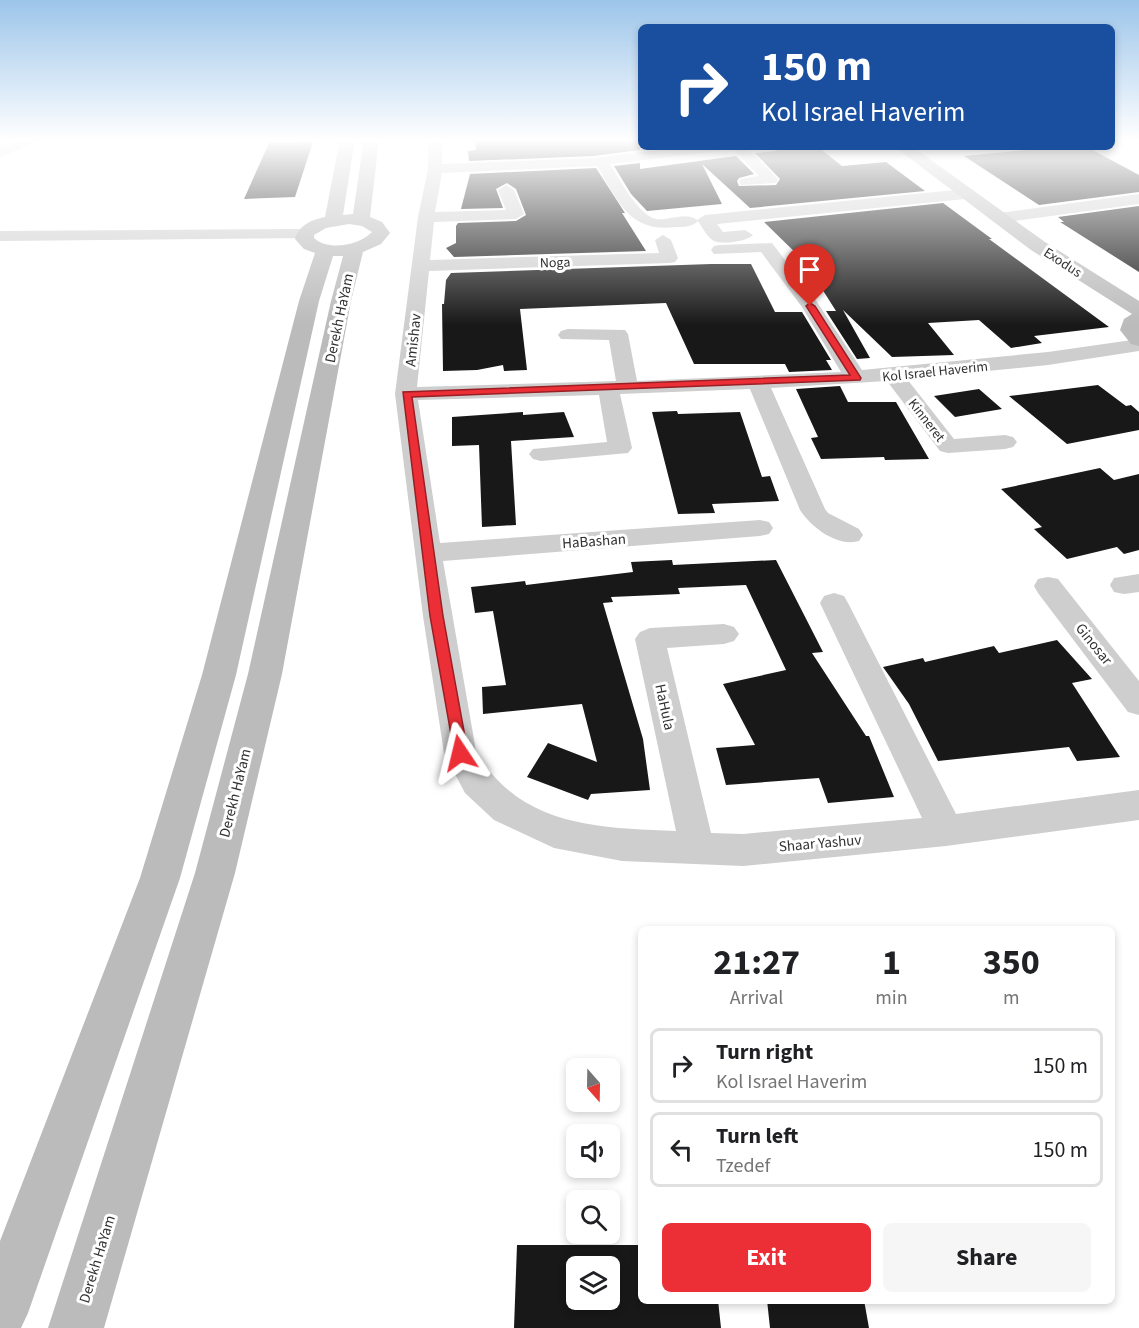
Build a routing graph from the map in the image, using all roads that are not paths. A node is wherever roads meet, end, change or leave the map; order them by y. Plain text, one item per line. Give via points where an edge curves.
1 (340, 201) edge
2 (349, 201) edge
3 (429, 201) edge
4 (511, 201) edge
5 (628, 201) edge
6 (895, 201) edge
7 (975, 201) edge
8 (1124, 201) edge
9 (426, 217) junction
10 (999, 218) junction
11 (690, 221) dead end
12 (336, 234) junction
13 (745, 235) dead end
14 (0, 236) edge
15 (663, 240) dead end
16 (714, 250) dead end
17 (420, 266) junction
18 (1139, 310) edge
19 (1139, 319) edge
20 (568, 335) dead end
21 (1139, 339) edge
22 (1139, 345) edge
23 (894, 376) junction
24 (856, 378) junction
25 (758, 382) junction
26 (618, 387) junction
27 (406, 394) junction
28 (1005, 442) dead end
29 (541, 454) dead end
30 (760, 528) dead end
31 (850, 535) dead end
32 (428, 553) junction
33 (1048, 586) dead end
34 (834, 603) dead end
35 (724, 634) dead end
36 (1139, 703) edge
37 (1139, 806) edge
38 (506, 810) joint
39 (946, 831) junction
40 (697, 848) junction
41 (0, 1313) edge
42 (76, 1328) edge

1 - 12 street, Derekh HaYam
2 - 12 street, Derekh HaYam
3 - 9 street, Amishav
4 - 9 street via 516,214
5 - 11 street via 644,221 653,224
6 - 13 street via 705,220 719,237
7 - 10 street, Exodus
8 - 10 street
9 - 17 street, Amishav
10 - 18 street, Exodus
12 - 14 street
12 - 41 street, Derekh HaYam via 309,302 219,675 160,878
12 - 42 street, Derekh HaYam via 341,301 265,674 215,873
15 - 17 street, Noga via 669,258
16 - 24 street via 766,247
17 - 27 street, Amishav
19 - 21 street via 1131,330
20 - 26 street via 618,334
22 - 23 street, Kol Israel Haverim
23 - 24 street, Kol Israel Haverim
23 - 28 street, Kinneret via 948,446
24 - 25 street, Kol Israel Haverim
25 - 26 street, Kol Israel Haverim
25 - 31 street via 813,510 819,519
26 - 27 street, Kol Israel Haverim
26 - 29 street via 620,448
27 - 32 street, Amishav
30 - 32 street, HaBashan
32 - 38 street, Amishav via 460,753 477,783
33 - 36 street, Ginosar
34 - 39 street
35 - 40 street, HaHula via 650,639
37 - 39 street, Shaar Yashuv
38 - 40 street, Shaar Yashuv via 554,833 621,845
39 - 40 street, Shaar Yashuv via 743,850

